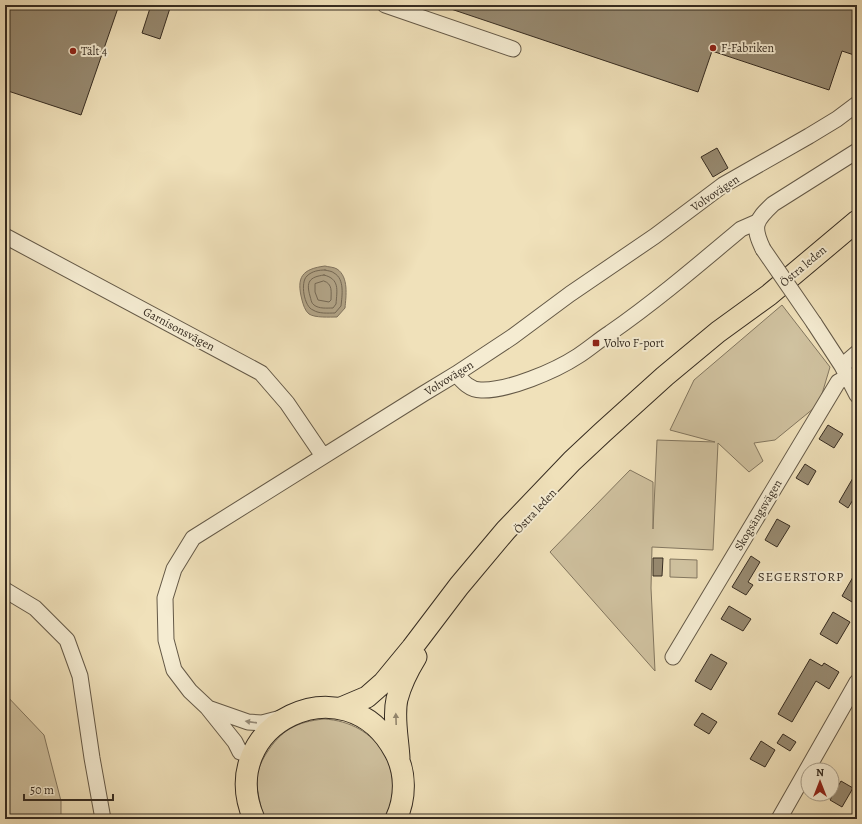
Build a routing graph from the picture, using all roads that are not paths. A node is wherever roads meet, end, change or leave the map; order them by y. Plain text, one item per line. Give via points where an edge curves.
1 (385, 5) edge
2 (513, 49) dead end
3 (857, 104) edge
4 (857, 151) edge
5 (757, 222) junction
6 (857, 222) edge
7 (5, 236) edge
8 (749, 310) junction
9 (857, 353) edge
10 (844, 372) junction
11 (456, 374) junction
12 (857, 395) edge
13 (323, 456) junction
14 (5, 590) edge
15 (673, 657) dead end
16 (857, 682) edge
17 (207, 707) junction
18 (341, 708) junction
19 (288, 716) junction
20 (252, 754) junction
21 (399, 758) junction
22 (399, 816) edge
23 (103, 819) edge
24 (254, 819) edge
25 (779, 819) edge

1 - 2 street
3 - 11 street, Volvovägen via 809,136 723,184 655,236
4 - 5 street via 773,204
5 - 10 street, bridge via 757,237 763,249
5 - 11 street via 741,228 631,318 577,356 552,370 503,388 480,390 465,385
6 - 8 highway, Östra leden
7 - 13 street, Garnisonsvägen via 260,373 287,402
8 - 18 highway, Östra leden via 665,376 572,461 506,530 384,682 367,697
21 -> 8 highway, Östra leden via 397,700 409,668 444,617 487,564 583,462 723,337
9 - 10 street, Skogsängsvägen
10 - 12 street
10 - 15 street, Skogsängsvägen
11 - 13 street, Volvovägen
13 - 17 street, Volvovägen via 193,538 174,569 165,598 166,640 174,670 190,691
14 - 23 street via 35,608 67,640 80,676
16 - 25 street
19 -> 17 street via 262,723 248,722
17 - 20 street, Volvovägen via 240,752
18 - 19 highway via 305,709
18 - 21 highway via 360,715 376,726 390,740
19 - 20 highway via 265,734
20 - 24 highway via 246,790
21 - 22 highway via 403,793

